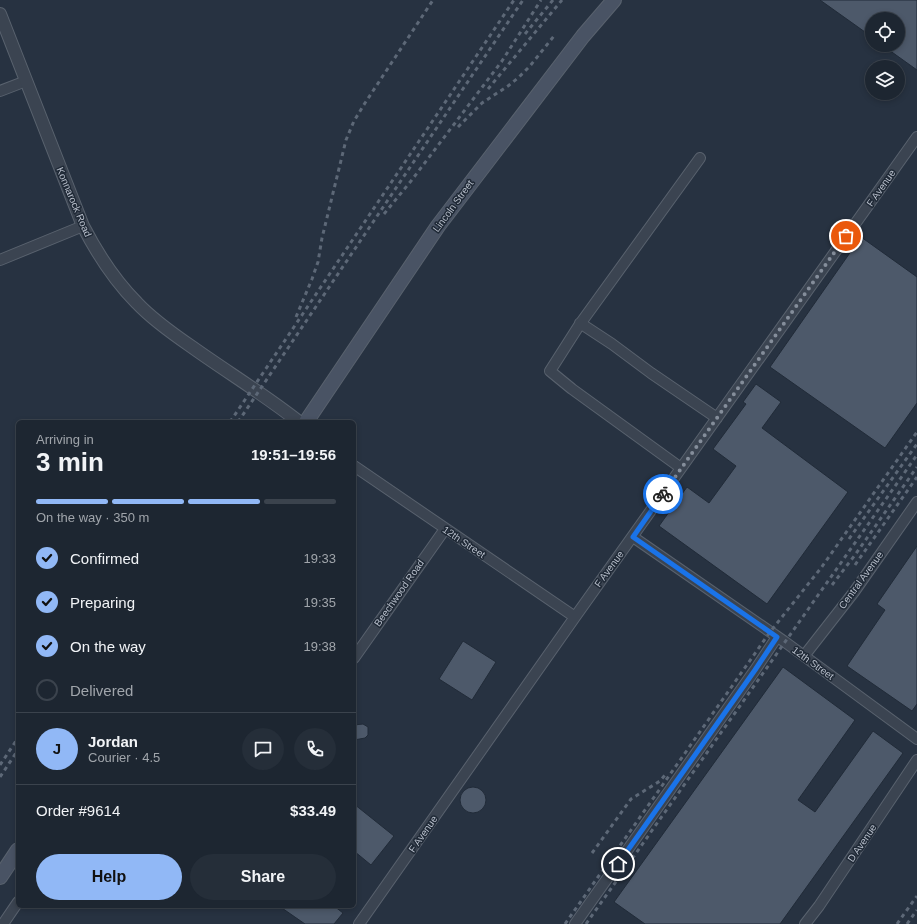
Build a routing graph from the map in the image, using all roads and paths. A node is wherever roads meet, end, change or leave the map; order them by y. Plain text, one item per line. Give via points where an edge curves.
1 (614, 0) edge
2 (0, 14) edge
3 (26, 81) junction
4 (0, 91) edge
5 (917, 137) edge
6 (700, 158) dead end
7 (83, 226) junction
8 (0, 260) edge
9 (580, 322) junction
10 (717, 418) junction
11 (296, 420) edge
12 (307, 420) edge
13 (356, 467) edge
14 (682, 468) junction
15 (917, 502) edge
16 (445, 529) junction
17 (633, 537) junction
18 (575, 617) junction
19 (777, 637) junction
20 (356, 655) edge
21 (804, 656) junction
22 (915, 735) edge
23 (917, 760) edge
24 (16, 853) edge
25 (0, 877) edge
26 (16, 905) edge
27 (3, 924) edge
28 (359, 924) edge
29 (575, 924) edge
30 (805, 924) edge

1 - 12 main road, Lincoln Street via 583,36 438,226
2 - 3 street, Konnarock Road
3 - 4 street
3 - 7 street, Konnarock Road
5 - 10 street, F Avenue
6 - 9 street
7 - 8 street
7 - 11 street, Konnarock Road via 111,274 152,318
9 - 10 street
9 - 14 street via 550,371
10 - 14 street, F Avenue
13 - 16 street, 12th Street
14 - 17 street, F Avenue
15 - 21 street, Central Avenue via 854,592
16 - 18 street, 12th Street
16 - 20 street, Beechwood Road
17 - 18 street, F Avenue
17 - 19 street, 12th Street
18 - 28 street, F Avenue
19 - 21 street, 12th Street
19 - 29 street
21 - 22 street, 12th Street
23 - 30 street, D Avenue
24 - 25 main road
26 - 27 street

